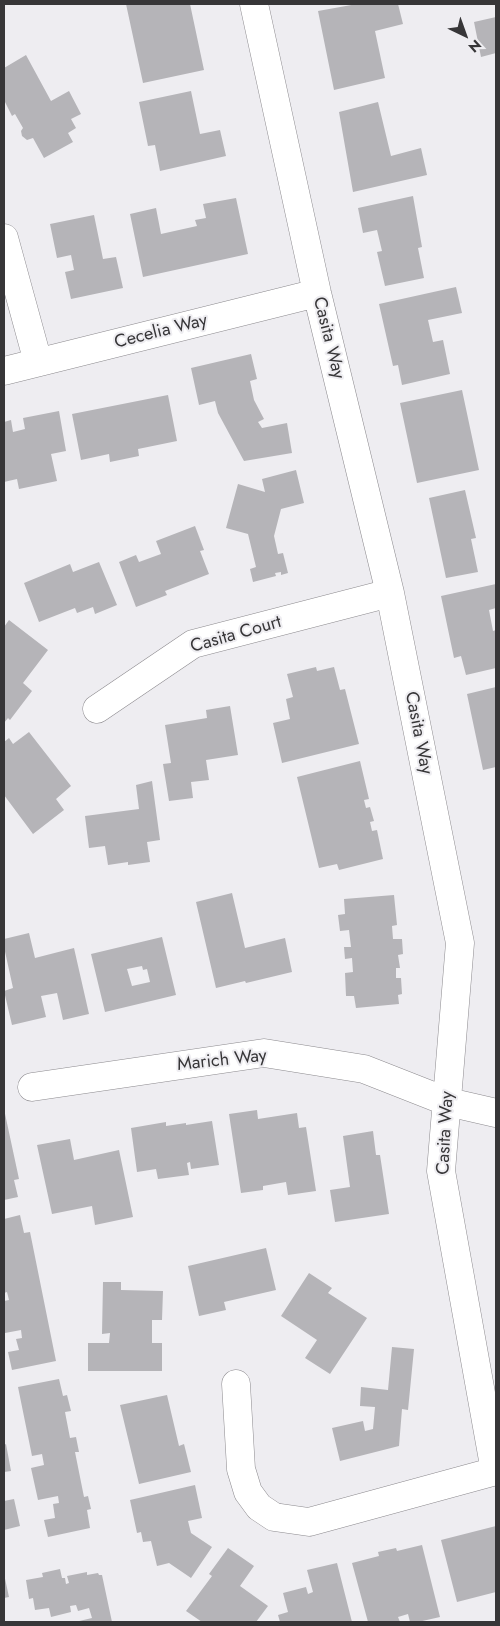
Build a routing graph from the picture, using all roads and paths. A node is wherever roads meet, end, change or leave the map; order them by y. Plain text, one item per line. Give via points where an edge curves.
1 (254, 4) edge
2 (4, 238) edge
3 (317, 293) junction
4 (38, 362) junction
5 (4, 370) edge
6 (390, 594) junction
7 (97, 709) dead end
8 (32, 1087) dead end
9 (448, 1102) junction
10 (496, 1113) edge
11 (236, 1384) dead end
12 (496, 1471) edge

1 - 3 street, Casita Way
2 - 4 street
3 - 4 street, Cecelia Way
3 - 6 street, Casita Way
4 - 5 street, Cecelia Way
6 - 7 street, Casita Court via 193,644
6 - 9 street, Casita Way via 460,943
8 - 9 street, Marich Way via 264,1053 364,1069
9 - 10 street, Marich Way
9 - 12 street, Casita Way via 441,1171
11 - 12 street, Casita Way via 241,1469 248,1492 259,1508 274,1517 309,1522

